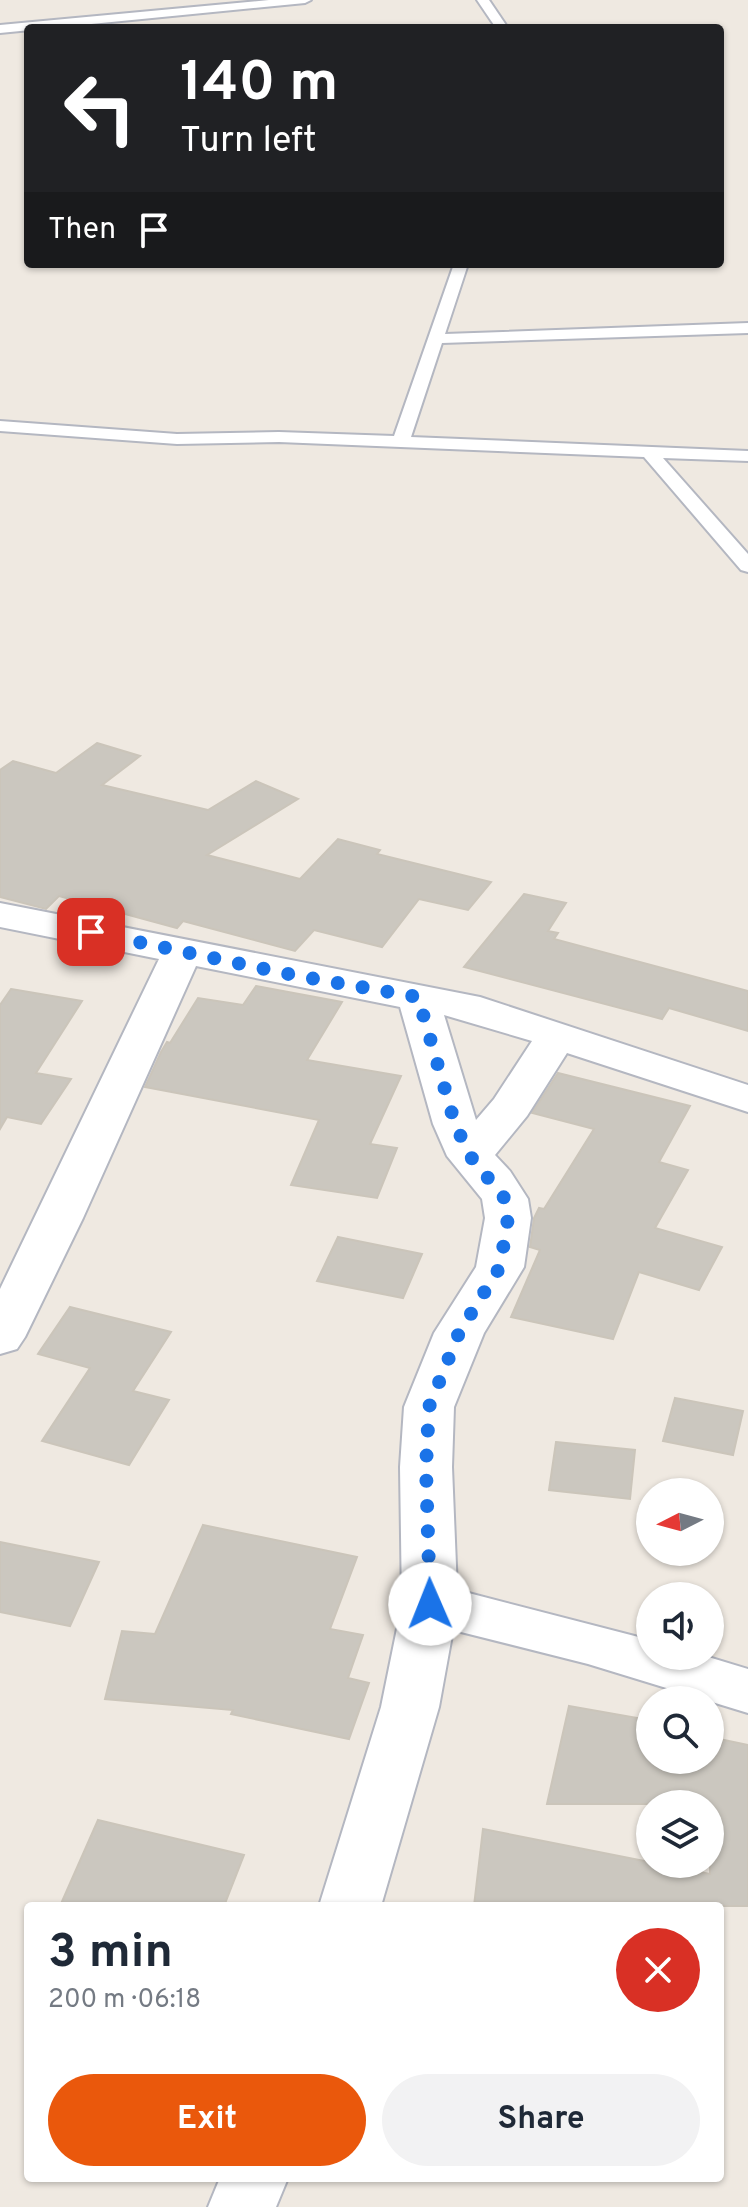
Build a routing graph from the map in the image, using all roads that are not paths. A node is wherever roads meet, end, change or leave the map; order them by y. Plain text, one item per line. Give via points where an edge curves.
1 (305, 0) edge
2 (483, 0) edge
3 (53, 24) edge
4 (499, 24) edge
5 (24, 27) edge
6 (0, 29) edge
7 (460, 268) edge
8 (748, 328) edge
9 (434, 339) junction
10 (0, 426) edge
11 (401, 442) junction
12 (649, 452) junction
13 (748, 456) edge
14 (748, 566) edge
15 (0, 915) edge
16 (183, 950) junction
17 (418, 997) junction
18 (557, 1036) junction
19 (748, 1099) edge
20 (470, 1156) junction
21 (0, 1337) edge
22 (430, 1604) junction
23 (748, 1691) edge
24 (351, 1902) edge
25 (252, 2182) edge
26 (242, 2207) edge

1 - 3 lane
2 - 4 lane
5 - 6 lane
7 - 9 lane
8 - 9 lane
9 - 11 lane
10 - 11 lane via 177,439
11 - 12 lane
12 - 13 lane
12 - 14 lane
15 - 16 street
16 - 17 street
16 - 21 street
17 - 18 street via 480,1010
17 - 20 street via 455,1124
18 - 19 street
18 - 20 street via 511,1107
20 - 22 street via 505,1199 508,1218 500,1267 459,1333 429,1407
22 - 23 street via 588,1643
22 - 24 street via 410,1707
25 - 26 street

